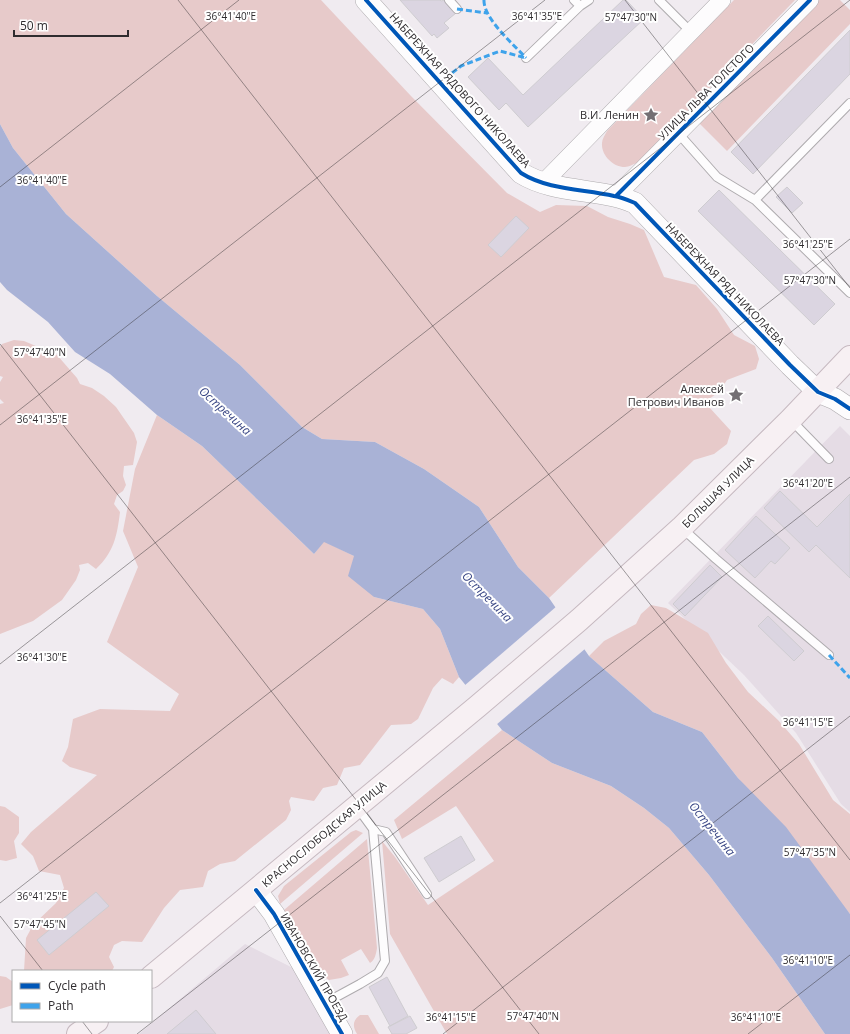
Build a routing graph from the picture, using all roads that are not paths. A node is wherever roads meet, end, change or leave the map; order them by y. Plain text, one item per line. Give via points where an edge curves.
1 (366, 0) edge
2 (449, 0) edge
3 (574, 0) edge
4 (589, 0) edge
5 (659, 0) edge
6 (722, 0) edge
7 (810, 0) edge
8 (580, 6) junction
9 (457, 9) dead end
10 (691, 32) junction
11 (526, 58) dead end
12 (850, 103) edge
13 (678, 133) junction
14 (543, 183) junction
15 (616, 196) junction
16 (755, 200) junction
17 (850, 293) edge
18 (850, 357) edge
19 (818, 392) junction
20 (850, 409) edge
21 (790, 420) junction
22 (830, 459) dead end
23 (682, 528) junction
24 (829, 655) dead end
25 (478, 706) joint
26 (356, 807) junction
27 (373, 829) junction
28 (256, 890) junction
29 (427, 894) dead end
30 (152, 976) edge
31 (324, 1003) junction
32 (96, 1022) edge
33 (78, 1034) edge
34 (342, 1034) edge

1 - 14 street, НАБЕРЕЖНАЯ РЯДОВОГО НИКОЛАЕВА via 521,173
2 - 9 lane
3 - 8 lane
4 - 8 lane
5 - 10 lane
6 - 10 street
7 - 13 street, УЛИЦА ЛЬВА ТОЛСТОГО
8 - 11 lane
10 - 14 street
12 - 16 lane
13 - 15 street, УЛИЦА ЛЬВА ТОЛСТОГО
13 - 16 lane via 717,177
14 - 15 street, НАБЕРЕЖНАЯ РЯДОВОГО НИКОЛАЕВА
15 - 19 street, НАБЕРЕЖНАЯ РЯД НИКОЛАЕВА via 635,203
16 - 17 lane
18 - 19 main road, БОЛЬШАЯ УЛИЦА
19 - 20 street via 835,398
19 - 21 main road, БОЛЬШАЯ УЛИЦА
21 - 22 lane
21 - 23 main road, БОЛЬШАЯ УЛИЦА
23 - 24 lane
23 - 25 main road, БОЛЬШАЯ УЛИЦА
25 - 26 main road, КРАСНОСЛОБОДСКАЯ УЛИЦА
26 - 27 lane
26 - 28 main road, КРАСНОСЛОБОДСКАЯ УЛИЦА
27 - 29 lane via 386,832
27 - 31 lane via 385,961 378,972
28 - 30 main road, КРАСНОСЛОБОДСКАЯ УЛИЦА
28 - 31 street, ИВАНОВСКИЙ ПРОЕЗД via 274,914
31 - 34 street, ИВАНОВСКИЙ ПРОЕЗД
32 - 33 main road

